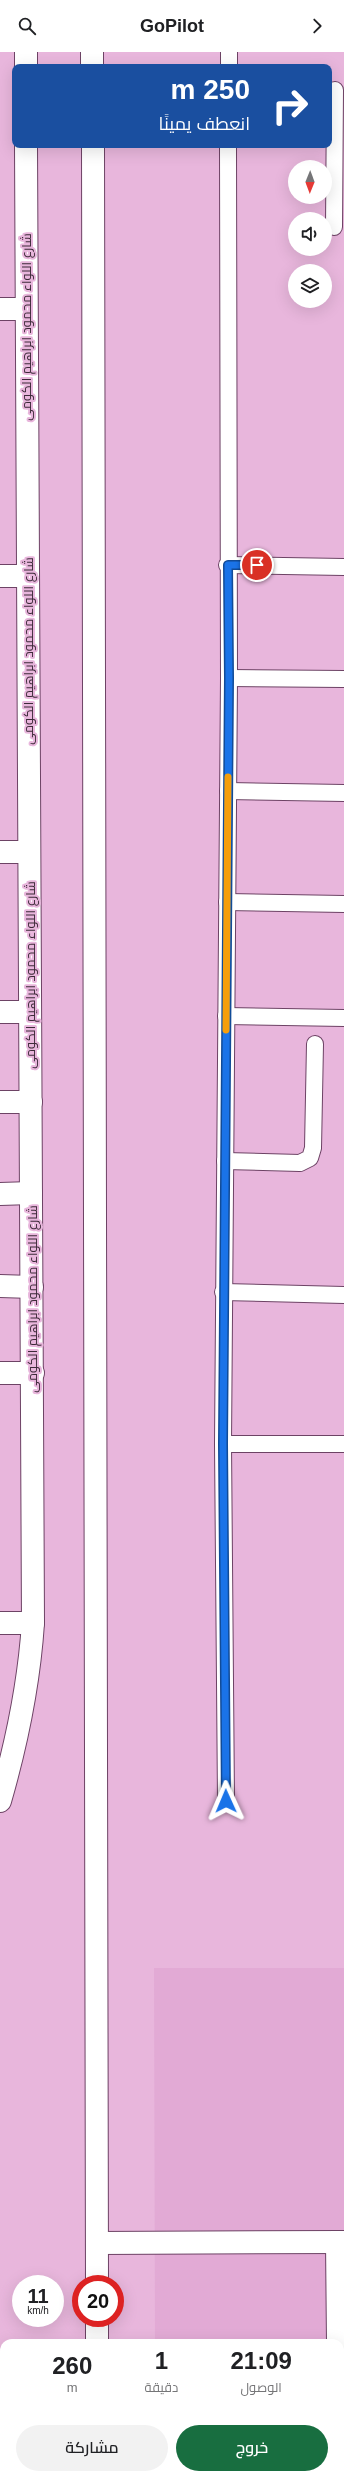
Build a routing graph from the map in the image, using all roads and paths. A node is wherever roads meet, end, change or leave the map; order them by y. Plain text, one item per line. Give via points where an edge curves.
1 (26, 52) edge
2 (92, 52) edge
3 (229, 52) edge
4 (26, 64) edge
5 (92, 64) edge
6 (229, 64) edge
7 (336, 90) edge
8 (26, 148) edge
9 (93, 148) edge
10 (228, 148) edge
11 (334, 227) dead end
12 (0, 309) edge
13 (26, 309) junction
14 (228, 565) junction
15 (344, 567) edge
16 (0, 576) edge
17 (28, 576) junction
18 (229, 678) junction
19 (344, 679) edge
20 (228, 791) junction
21 (344, 793) edge
22 (0, 852) edge
23 (29, 852) junction
24 (227, 902) junction
25 (344, 904) edge
26 (0, 1012) edge
27 (30, 1012) junction
28 (226, 1016) junction
29 (344, 1018) edge
30 (316, 1044) dead end
31 (0, 1102) edge
32 (31, 1102) junction
33 (225, 1161) junction
34 (31, 1193) junction
35 (0, 1194) edge
36 (0, 1286) edge
37 (32, 1286) junction
38 (223, 1292) junction
39 (344, 1295) edge
40 (32, 1372) junction
41 (0, 1373) edge
42 (223, 1444) junction
43 (344, 1444) edge
44 (0, 1623) edge
45 (33, 1623) junction
46 (0, 1801) edge
47 (226, 1801) dead end
48 (340, 2242) edge
49 (96, 2243) junction
50 (97, 2275) edge
51 (97, 2327) edge
52 (97, 2339) edge
53 (338, 2339) edge

1 - 4 street
2 - 5 street
3 - 6 lane
7 - 11 lane
8 - 13 street, شارع اللواء محمود ابراهيم الكومى
9 - 49 street
10 - 14 lane
12 - 13 street
13 - 17 street, شارع اللواء محمود ابراهيم الكومى
14 - 15 lane
14 - 18 lane
16 - 17 street
17 - 23 street, شارع اللواء محمود ابراهيم الكومى
18 - 19 lane
18 - 20 lane
20 - 21 lane
20 - 24 lane
22 - 23 street
23 - 27 street, شارع اللواء محمود ابراهيم الكومى
24 - 25 lane
24 - 28 lane
26 - 27 street
27 - 32 street, شارع اللواء محمود ابراهيم الكومى
28 - 29 lane
28 - 33 lane
30 - 33 lane via 313,1148 310,1158 300,1163
31 - 32 street
32 - 34 street, شارع اللواء محمود ابراهيم الكومى
33 - 38 lane
34 - 35 street
34 - 37 street, شارع اللواء محمود ابراهيم الكومى
36 - 37 street
37 - 40 street, شارع اللواء محمود ابراهيم الكومى
38 - 39 lane
38 - 42 lane
40 - 41 street
40 - 45 street, شارع اللواء محمود ابراهيم الكومى
42 - 43 lane
42 - 47 lane
44 - 45 street
45 - 46 street, شارع اللواء محمود ابراهيم الكومى via 30,1669 22,1715
48 - 49 street
48 - 53 street
49 - 50 street
51 - 52 street

